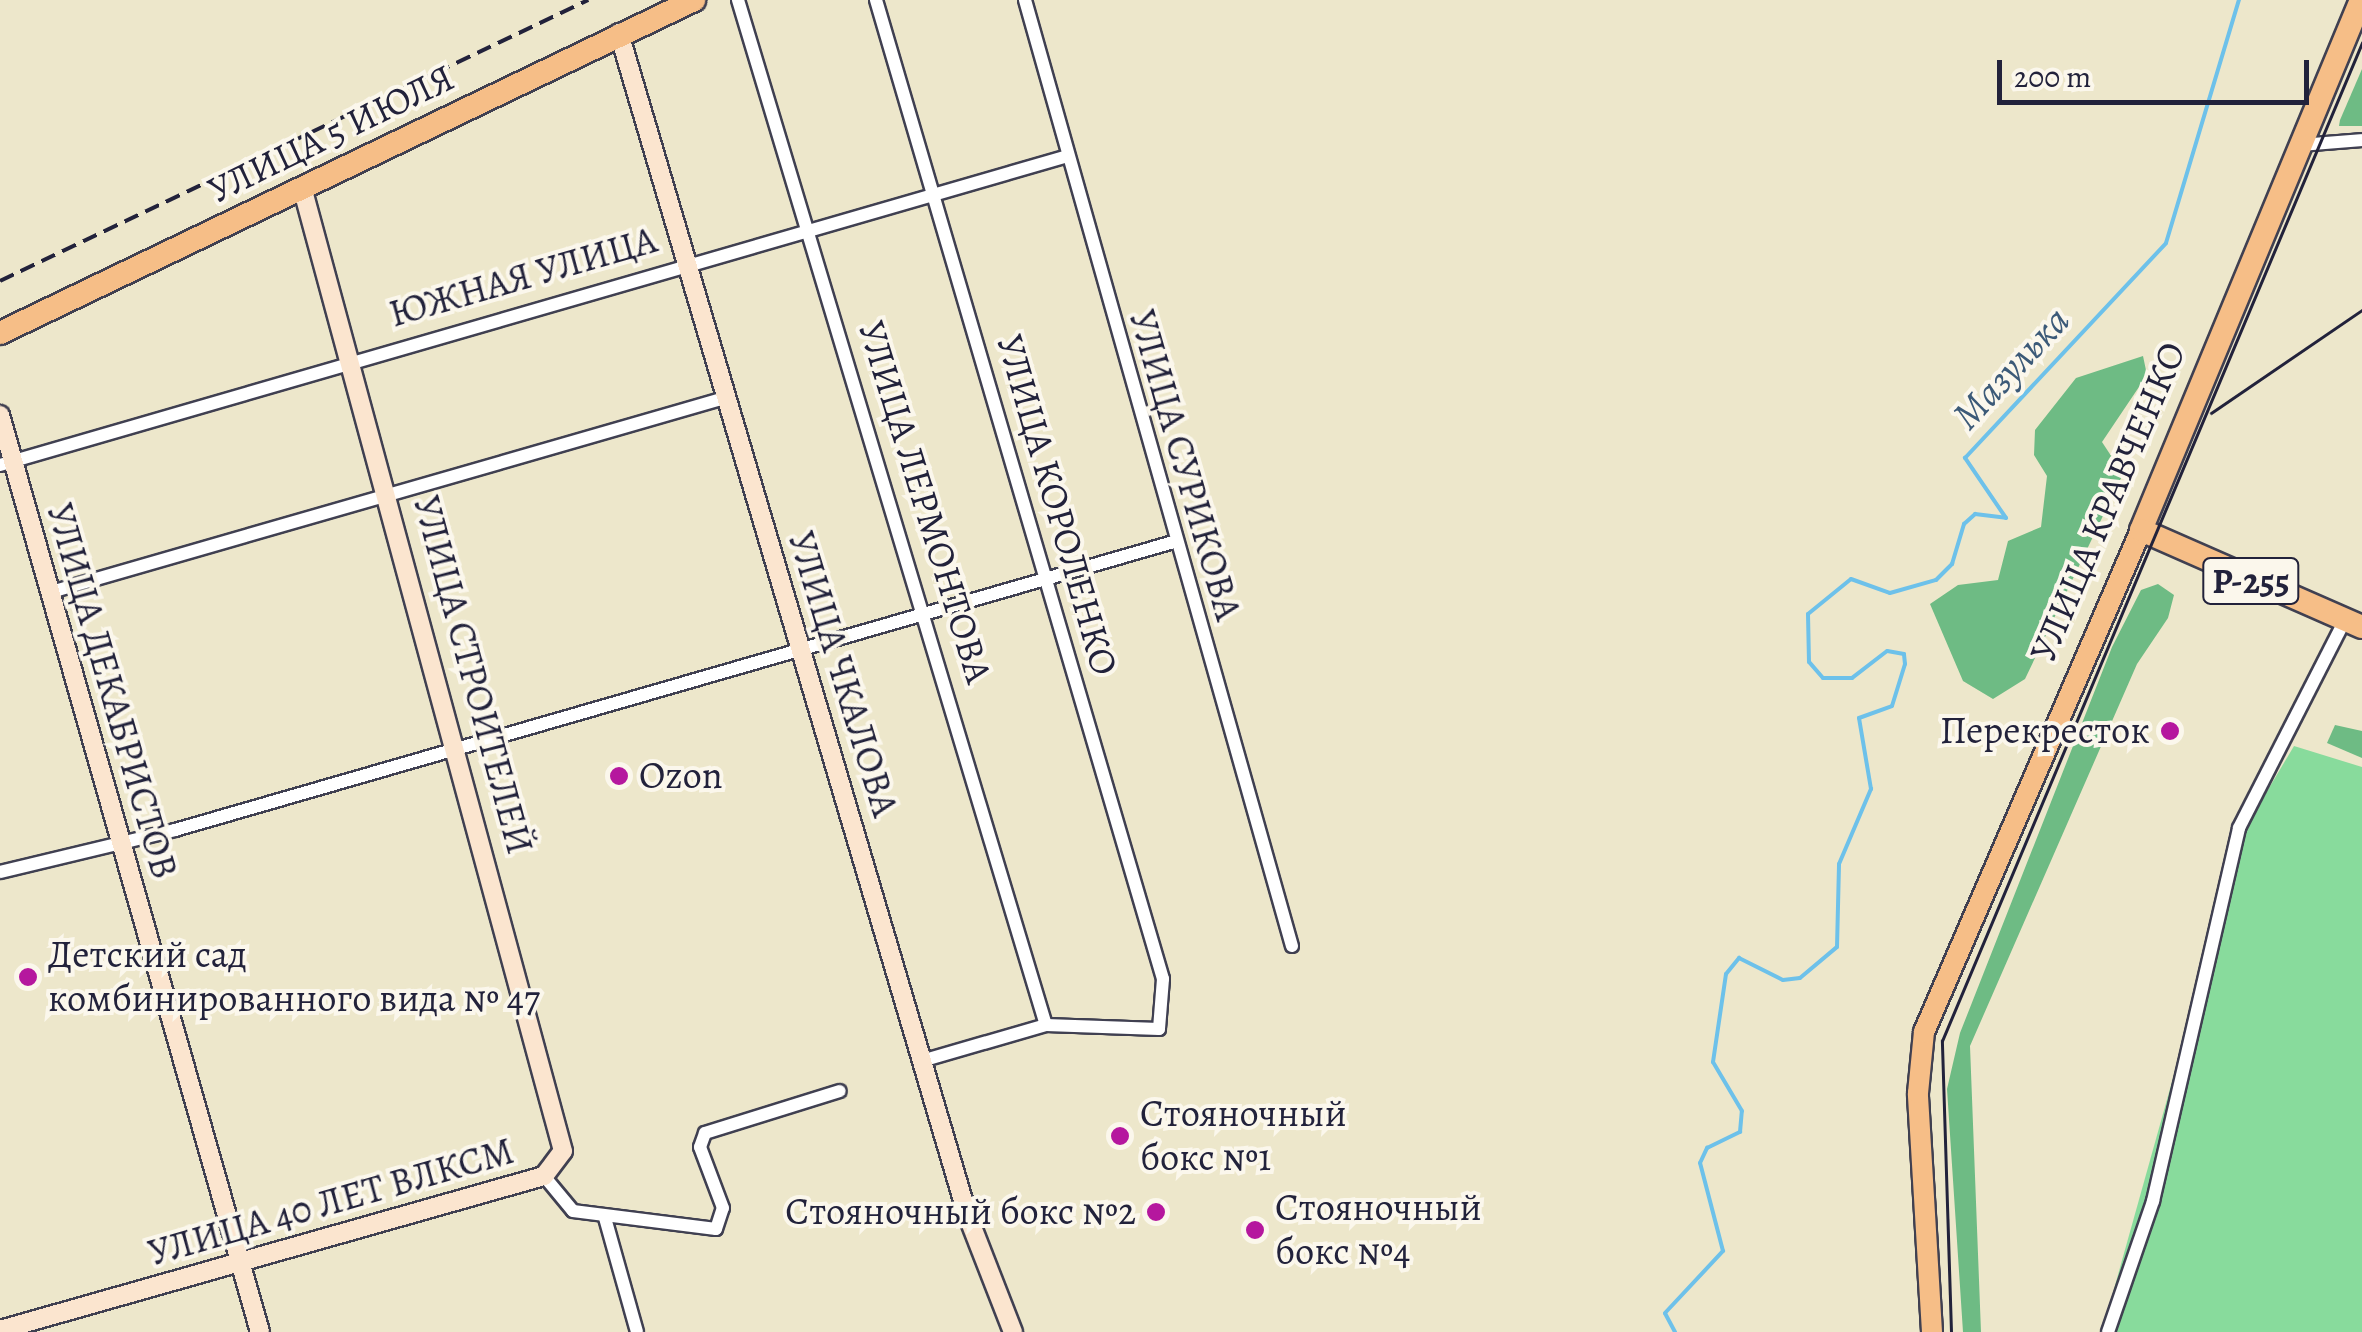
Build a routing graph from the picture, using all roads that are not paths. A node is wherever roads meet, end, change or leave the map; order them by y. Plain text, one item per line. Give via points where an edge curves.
1 (694, 0) edge
2 (738, 0) edge
3 (876, 0) edge
4 (1025, 0) edge
5 (2361, 0) edge
6 (619, 33) junction
7 (2362, 140) edge
8 (2300, 145) junction
9 (1064, 157) junction
10 (302, 187) junction
11 (937, 192) junction
12 (812, 228) junction
13 (687, 262) junction
14 (0, 333) edge
15 (348, 358) junction
16 (725, 398) junction
17 (0, 414) edge
18 (6, 462) edge
19 (390, 496) junction
20 (2141, 530) junction
21 (1177, 541) junction
22 (1046, 580) junction
23 (51, 592) junction
24 (928, 613) junction
25 (2354, 624) edge
26 (803, 652) junction
27 (460, 749) junction
28 (122, 845) junction
29 (0, 872) edge
30 (1292, 946) dead end
31 (1046, 1025) junction
32 (925, 1060) junction
33 (840, 1091) dead end
34 (544, 1176) junction
35 (605, 1218) junction
36 (238, 1260) junction
37 (0, 1330) edge
38 (260, 1332) edge
39 (637, 1332) edge
40 (1013, 1332) edge
41 (1932, 1332) edge
42 (2108, 1332) edge

1 - 6 highway, УЛИЦА 5 ИЮЛЯ
2 - 12 street, УЛИЦА ЛЕРМОНТОВА
3 - 11 street, УЛИЦА КОРОЛЕНКО
4 - 9 street, УЛИЦА СУРИКОВА
5 - 8 highway, УЛИЦА КРАВЧЕНКО
6 - 10 highway, УЛИЦА 5 ИЮЛЯ
6 - 13 main road, УЛИЦА ЧКАЛОВА
7 - 8 street
8 - 20 highway, УЛИЦА КРАВЧЕНКО
9 - 11 street, ЮЖНАЯ УЛИЦА
9 - 21 street, УЛИЦА СУРИКОВА
10 - 14 highway, УЛИЦА 5 ИЮЛЯ
10 - 15 main road, УЛИЦА СТРОИТЕЛЕЙ
11 - 12 street, ЮЖНАЯ УЛИЦА
11 - 22 street, УЛИЦА КОРОЛЕНКО
12 - 13 street, ЮЖНАЯ УЛИЦА
12 - 24 street, УЛИЦА ЛЕРМОНТОВА
13 - 15 street, ЮЖНАЯ УЛИЦА
13 - 16 main road, УЛИЦА ЧКАЛОВА
15 - 18 street, ЮЖНАЯ УЛИЦА
15 - 19 main road, УЛИЦА СТРОИТЕЛЕЙ
16 - 19 street
16 - 26 main road, УЛИЦА ЧКАЛОВА
17 - 18 main road, УЛИЦА ДЕКАБРИСТОВ
18 - 23 main road, УЛИЦА ДЕКАБРИСТОВ
19 - 23 street
19 - 27 main road, УЛИЦА СТРОИТЕЛЕЙ
20 - 25 highway, Р-255
20 - 41 main road, УЛИЦА КРАВЧЕНКО via 1924,1032 1918,1092
21 - 22 street
21 - 30 street, УЛИЦА СУРИКОВА
22 - 24 street
22 - 31 street, УЛИЦА КОРОЛЕНКО via 1163,979 1159,1029
23 - 28 main road, УЛИЦА ДЕКАБРИСТОВ
24 - 26 street
24 - 31 street, УЛИЦА ЛЕРМОНТОВА
25 - 42 street via 2239,828 2154,1201
26 - 27 street
26 - 32 main road, УЛИЦА ЧКАЛОВА
27 - 28 street
27 - 34 main road, УЛИЦА СТРОИТЕЛЕЙ via 565,1134
28 - 29 street
28 - 36 main road, УЛИЦА ДЕКАБРИСТОВ
31 - 32 street
32 - 40 main road, УЛИЦА ЧКАЛОВА
33 - 35 street, УЛИЦА 40 ЛЕТ ВЛКСМ via 705,1133 700,1148 723,1208 716,1229
34 - 35 street, УЛИЦА 40 ЛЕТ ВЛКСМ via 563,1208
34 - 36 main road, УЛИЦА 40 ЛЕТ ВЛКСМ
35 - 39 street
36 - 37 main road, УЛИЦА 40 ЛЕТ ВЛКСМ
36 - 38 main road, УЛИЦА ДЕКАБРИСТОВ

